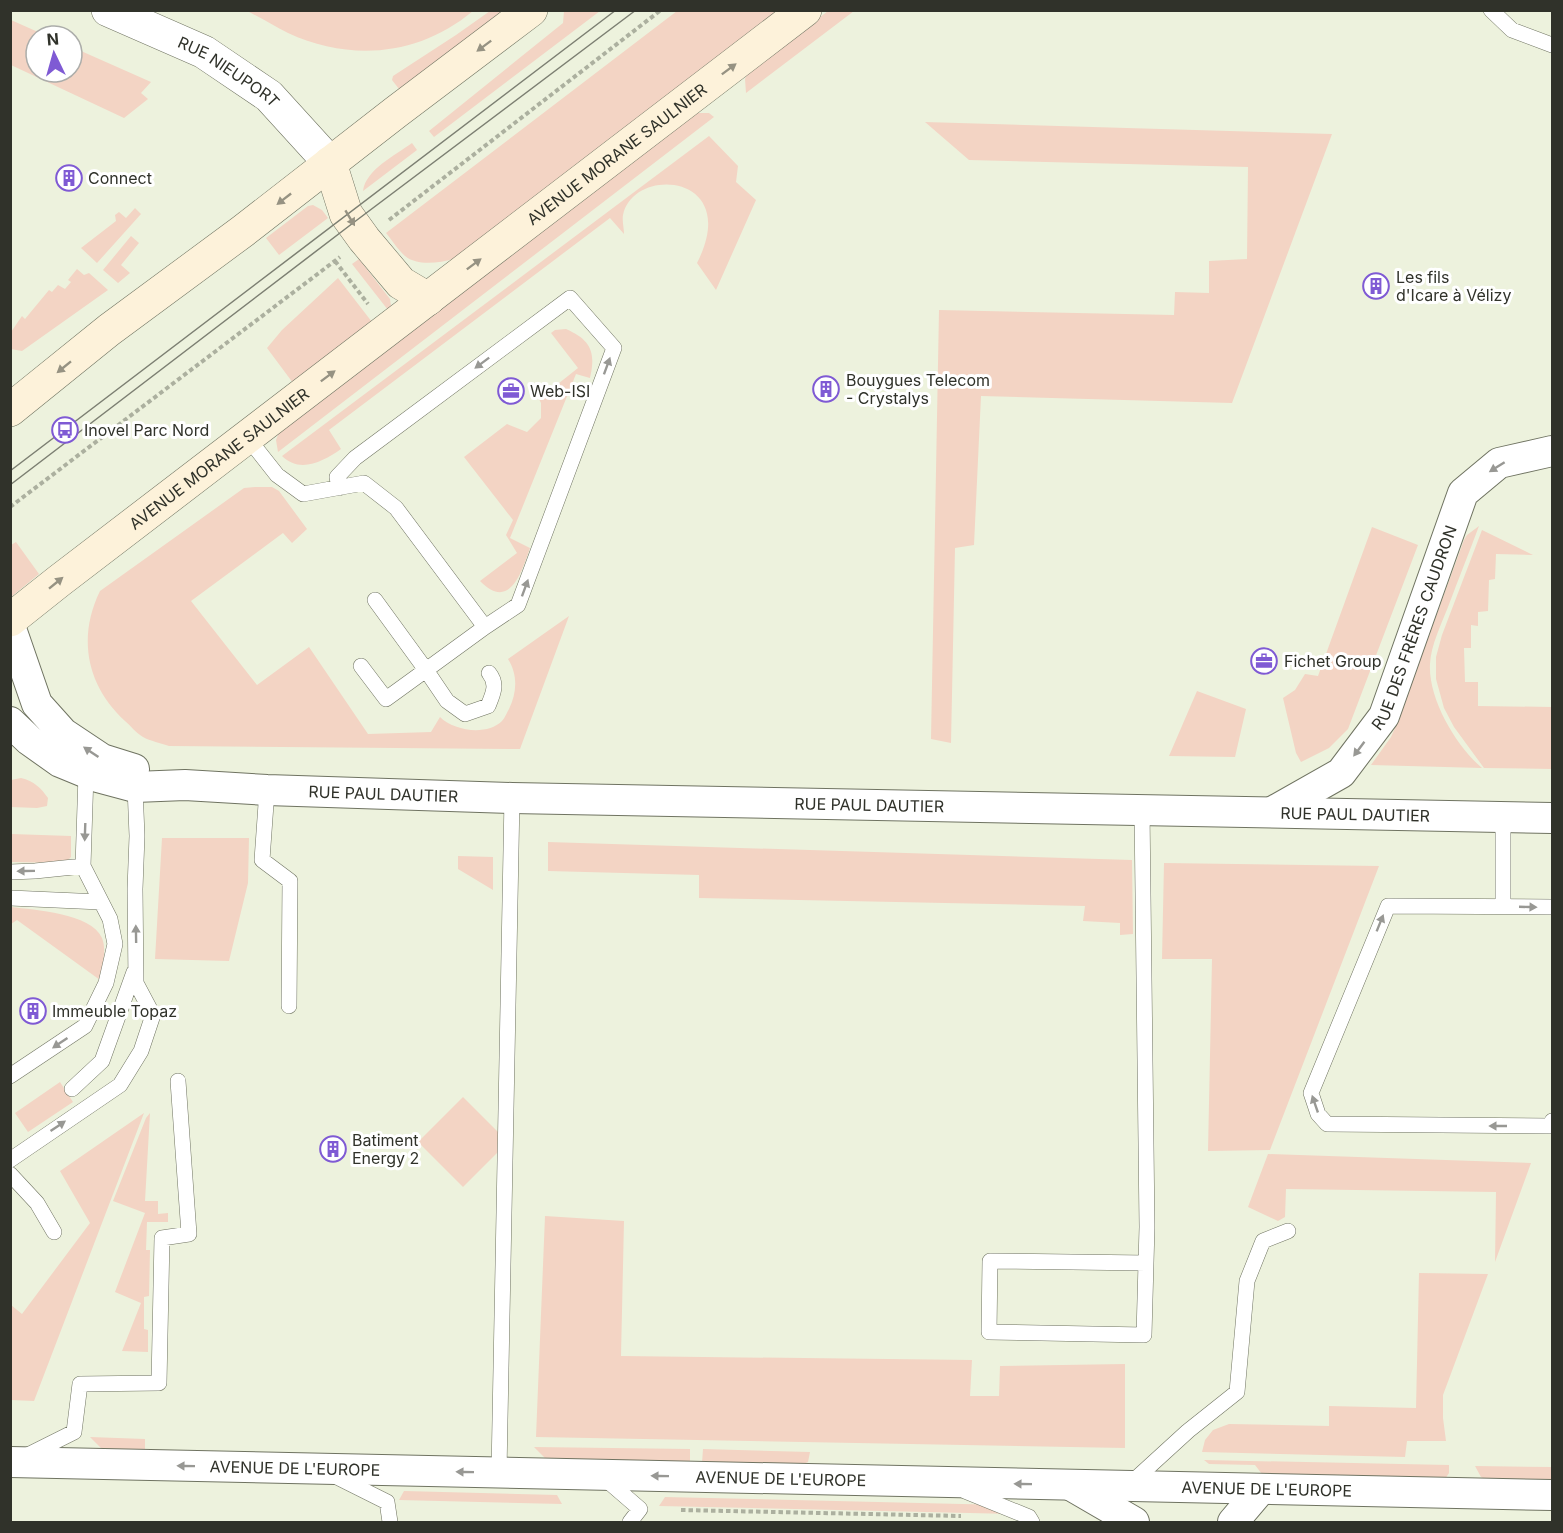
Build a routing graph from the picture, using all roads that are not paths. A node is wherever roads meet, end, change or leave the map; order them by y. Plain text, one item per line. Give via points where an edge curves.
1 (108, 10) edge
2 (531, 10) edge
3 (805, 10) edge
4 (1491, 10) edge
5 (1552, 45) edge
6 (330, 163) junction
7 (428, 299) junction
8 (10, 410) edge
9 (247, 437) junction
10 (1552, 451) edge
11 (339, 488) junction
12 (375, 600) dead end
13 (10, 620) edge
14 (10, 626) edge
15 (485, 627) junction
16 (361, 666) dead end
17 (426, 670) junction
18 (489, 673) dead end
19 (10, 722) edge
20 (86, 774) junction
21 (185, 785) junction
22 (135, 787) junction
23 (267, 790) junction
24 (512, 798) junction
25 (1142, 810) junction
26 (1271, 812) junction
27 (1503, 817) junction
28 (1552, 818) edge
29 (83, 866) junction
30 (10, 872) edge
31 (10, 898) edge
32 (101, 902) junction
33 (1503, 906) junction
34 (1552, 907) edge
35 (136, 966) junction
36 (289, 1005) dead end
37 (10, 1076) edge
38 (178, 1081) dead end
39 (72, 1089) dead end
40 (1552, 1121) edge
41 (10, 1160) edge
42 (10, 1174) edge
43 (1288, 1231) dead end
44 (54, 1232) dead end
45 (1146, 1263) junction
46 (12, 1462) edge
47 (321, 1469) junction
48 (499, 1472) junction
49 (600, 1475) junction
50 (944, 1482) junction
51 (1068, 1484) junction
52 (1128, 1486) junction
53 (1261, 1489) junction
54 (1552, 1495) edge
55 (1132, 1521) edge
56 (390, 1522) edge
57 (630, 1522) edge
58 (1032, 1522) edge
59 (1233, 1522) edge

1 - 6 street, RUE NIEUPORT via 204,52 269,96
2 -> 6 main road
7 -> 3 main road, AVENUE MORANE SAULNIER
4 - 5 lane via 1512,30
6 -> 7 main road via 346,214 364,239 401,283
6 -> 8 main road
9 -> 7 main road, AVENUE MORANE SAULNIER
9 - 11 lane via 277,475 303,494
13 -> 9 main road, AVENUE MORANE SAULNIER
10 -> 26 street, RUE DES FRÈRES CAUDRON via 1499,463 1464,493 1384,716 1341,773
11 - 15 lane via 364,483 396,508
15 -> 11 lane via 518,605 614,348 570,298 355,458 338,477
12 - 17 lane
21 -> 14 street, RUE PAUL DAUTIER via 102,759 63,733 37,704
15 - 17 lane
16 - 17 lane via 386,699
17 - 18 lane via 447,701 465,714 488,706 495,690
19 - 20 street, RUE PAUL DAUTIER via 29,741
20 - 22 street, RUE PAUL DAUTIER
20 -> 29 lane
21 - 22 street, RUE PAUL DAUTIER
21 - 23 street, RUE PAUL DAUTIER
35 -> 22 lane
23 - 24 street, RUE PAUL DAUTIER
23 - 36 lane via 262,860 290,881
24 - 25 street, RUE PAUL DAUTIER
24 - 48 lane
25 - 26 street, RUE PAUL DAUTIER
25 - 45 lane
26 - 27 street, RUE PAUL DAUTIER
27 - 28 street, RUE PAUL DAUTIER
27 - 33 lane
29 -> 30 lane
29 - 32 lane
31 - 32 lane
32 -> 37 lane via 110,919 115,944 106,983 85,1026
33 -> 34 lane
40 -> 33 lane via 1551,1126 1327,1124 1318,1114 1311,1093 1388,906
35 - 39 lane via 102,1061
41 -> 35 lane via 120,1085 141,1051 153,1015 136,983
38 - 46 lane via 189,1234 162,1238 159,1383 80,1384 74,1432
42 - 44 lane via 38,1203
43 - 52 lane via 1263,1241 1247,1281 1237,1392
45 - 45 lane via 1144,1335 989,1332 990,1261
47 -> 46 street, AVENUE DE L'EUROPE
48 -> 47 street, AVENUE DE L'EUROPE
47 - 56 lane via 387,1502
48 - 49 street, AVENUE DE L'EUROPE
50 -> 49 street, AVENUE DE L'EUROPE
49 - 57 lane via 640,1509
51 -> 50 street, AVENUE DE L'EUROPE
50 - 58 lane via 1029,1517
51 - 52 street, AVENUE DE L'EUROPE
51 - 55 street
52 - 53 street, AVENUE DE L'EUROPE
53 - 54 street, AVENUE DE L'EUROPE
53 - 59 street

